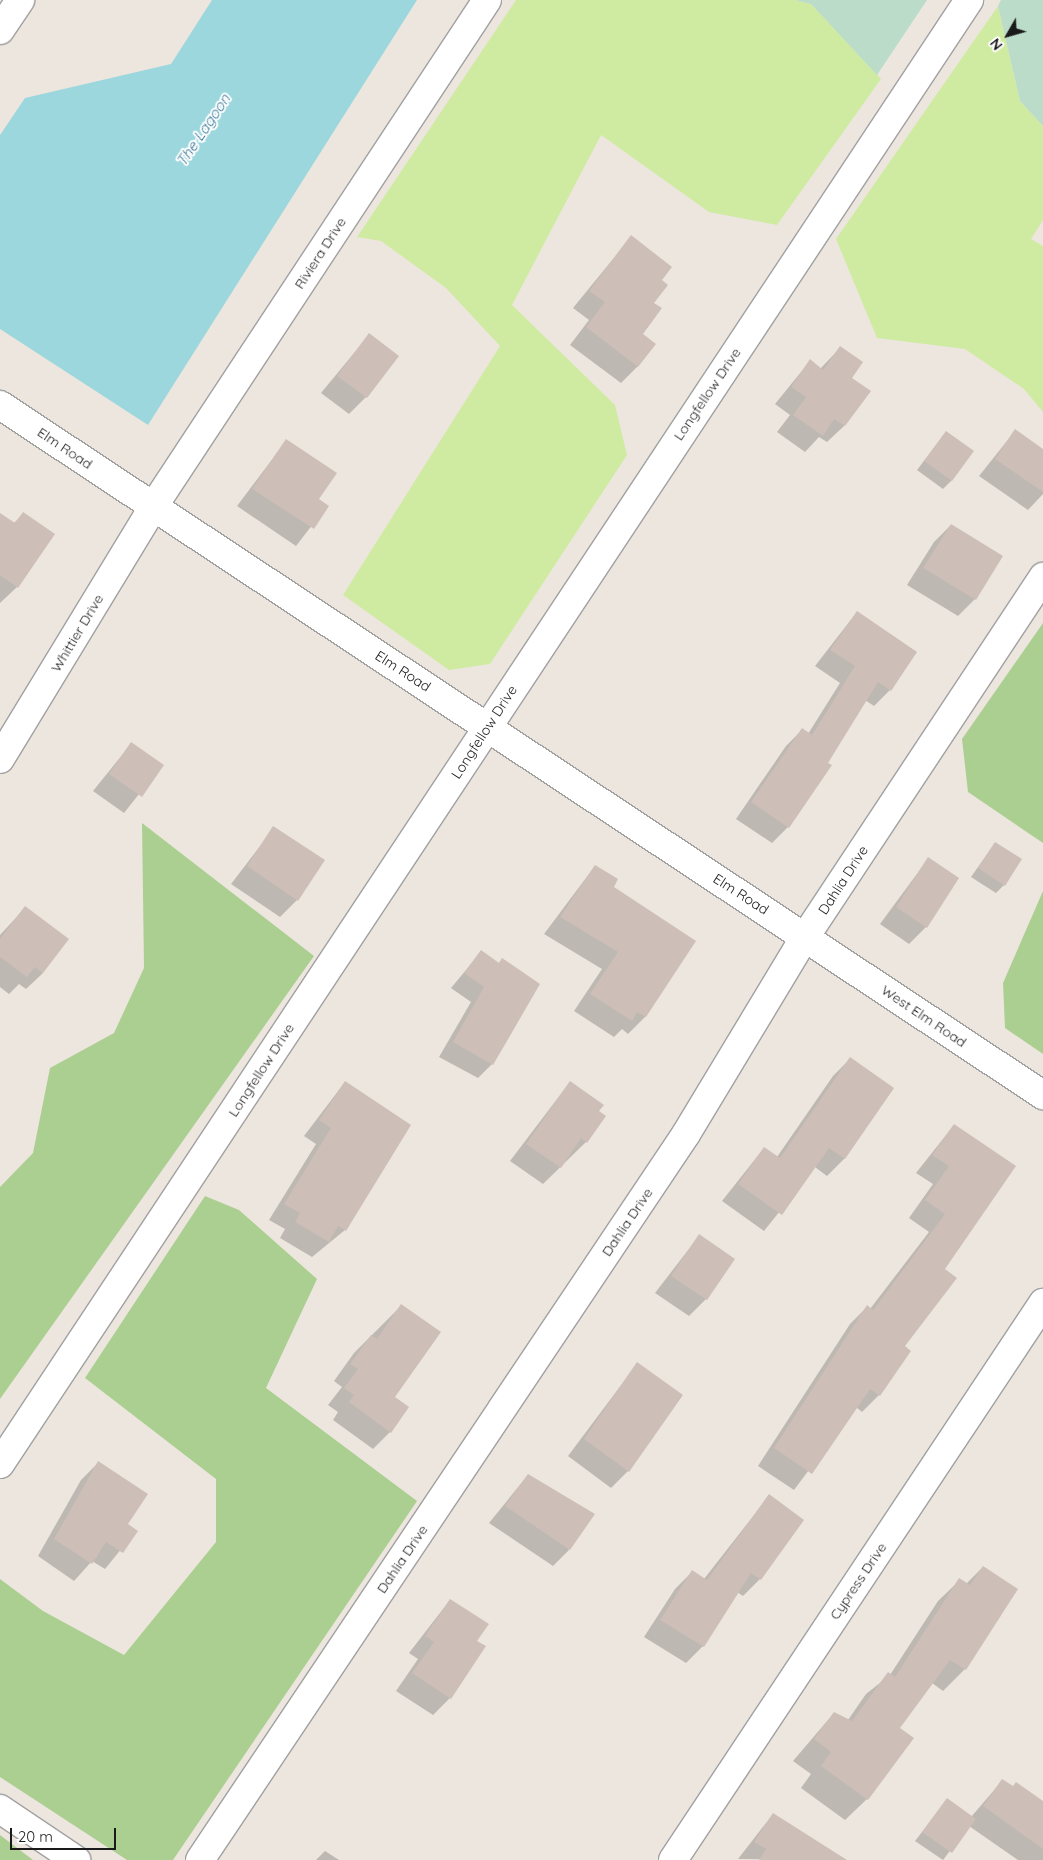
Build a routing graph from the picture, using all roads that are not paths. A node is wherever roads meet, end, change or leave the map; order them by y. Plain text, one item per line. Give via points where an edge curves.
1 (20, 0) edge
2 (487, 0) edge
3 (968, 0) edge
4 (0, 30) edge
5 (0, 405) edge
6 (153, 507) junction
7 (1043, 577) edge
8 (487, 727) junction
9 (0, 759) edge
10 (806, 937) junction
11 (1043, 1095) edge
12 (1043, 1303) edge
13 (0, 1464) edge
14 (0, 1809) edge
15 (76, 1860) edge
16 (200, 1860) edge
17 (673, 1860) edge

1 - 4 street
2 - 6 street, Riviera Drive
3 - 8 street, Longfellow Drive
5 - 6 street, Elm Road
6 - 8 street, Elm Road
6 - 9 street, Whittier Drive
7 - 10 street, Dahlia Drive
8 - 10 street, Elm Road
8 - 13 street, Longfellow Drive
10 - 11 street, West Elm Road
10 - 16 street, Dahlia Drive via 686,1134
12 - 17 street, Cypress Drive
14 - 15 street

